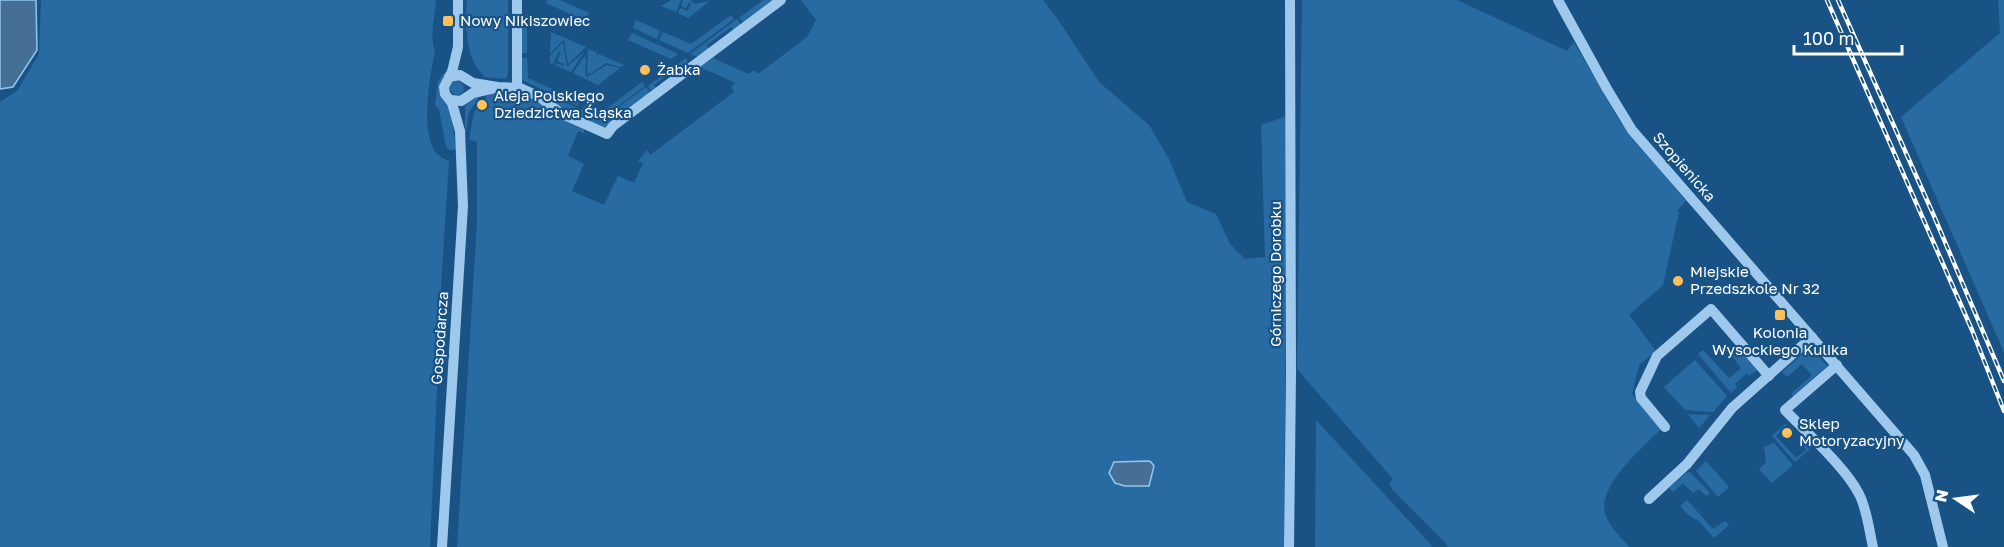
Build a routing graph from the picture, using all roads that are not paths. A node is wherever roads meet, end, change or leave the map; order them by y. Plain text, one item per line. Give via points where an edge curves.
1 (458, 0) edge
2 (517, 0) edge
3 (782, 0) edge
4 (1290, 0) edge
5 (1558, 0) edge
6 (458, 47) junction
7 (449, 77) junction
8 (466, 78) junction
9 (498, 87) junction
10 (517, 87) junction
11 (467, 97) junction
12 (451, 100) junction
13 (460, 130) junction
14 (1812, 337) junction
15 (1837, 365) junction
16 (1769, 376) junction
17 (1665, 427) dead end
18 (1649, 499) dead end
19 (442, 547) edge
20 (1289, 547) edge
21 (1873, 547) edge
22 (1943, 547) edge

1 - 6 street
2 - 10 street
3 - 10 street via 607,134 560,113 540,97
4 - 20 street, Górniczego Dorobku
5 - 14 street, Szopienicka via 1632,130
6 - 7 street
6 - 8 street
7 - 8 street
7 - 12 street via 444,87
8 - 9 street
8 - 11 street via 470,86
9 - 10 street
9 - 11 street
11 - 12 street via 458,102
11 - 13 street, Gospodarcza
12 - 13 street, Gospodarcza
13 - 19 street, Gospodarcza via 462,227
14 - 15 street, Szopienicka
14 - 16 street
15 - 21 street via 1785,410 1857,491
15 - 22 street, Szopienicka via 1920,465
16 - 17 street via 1712,309 1657,356 1640,392
16 - 18 street via 1732,408 1687,464

